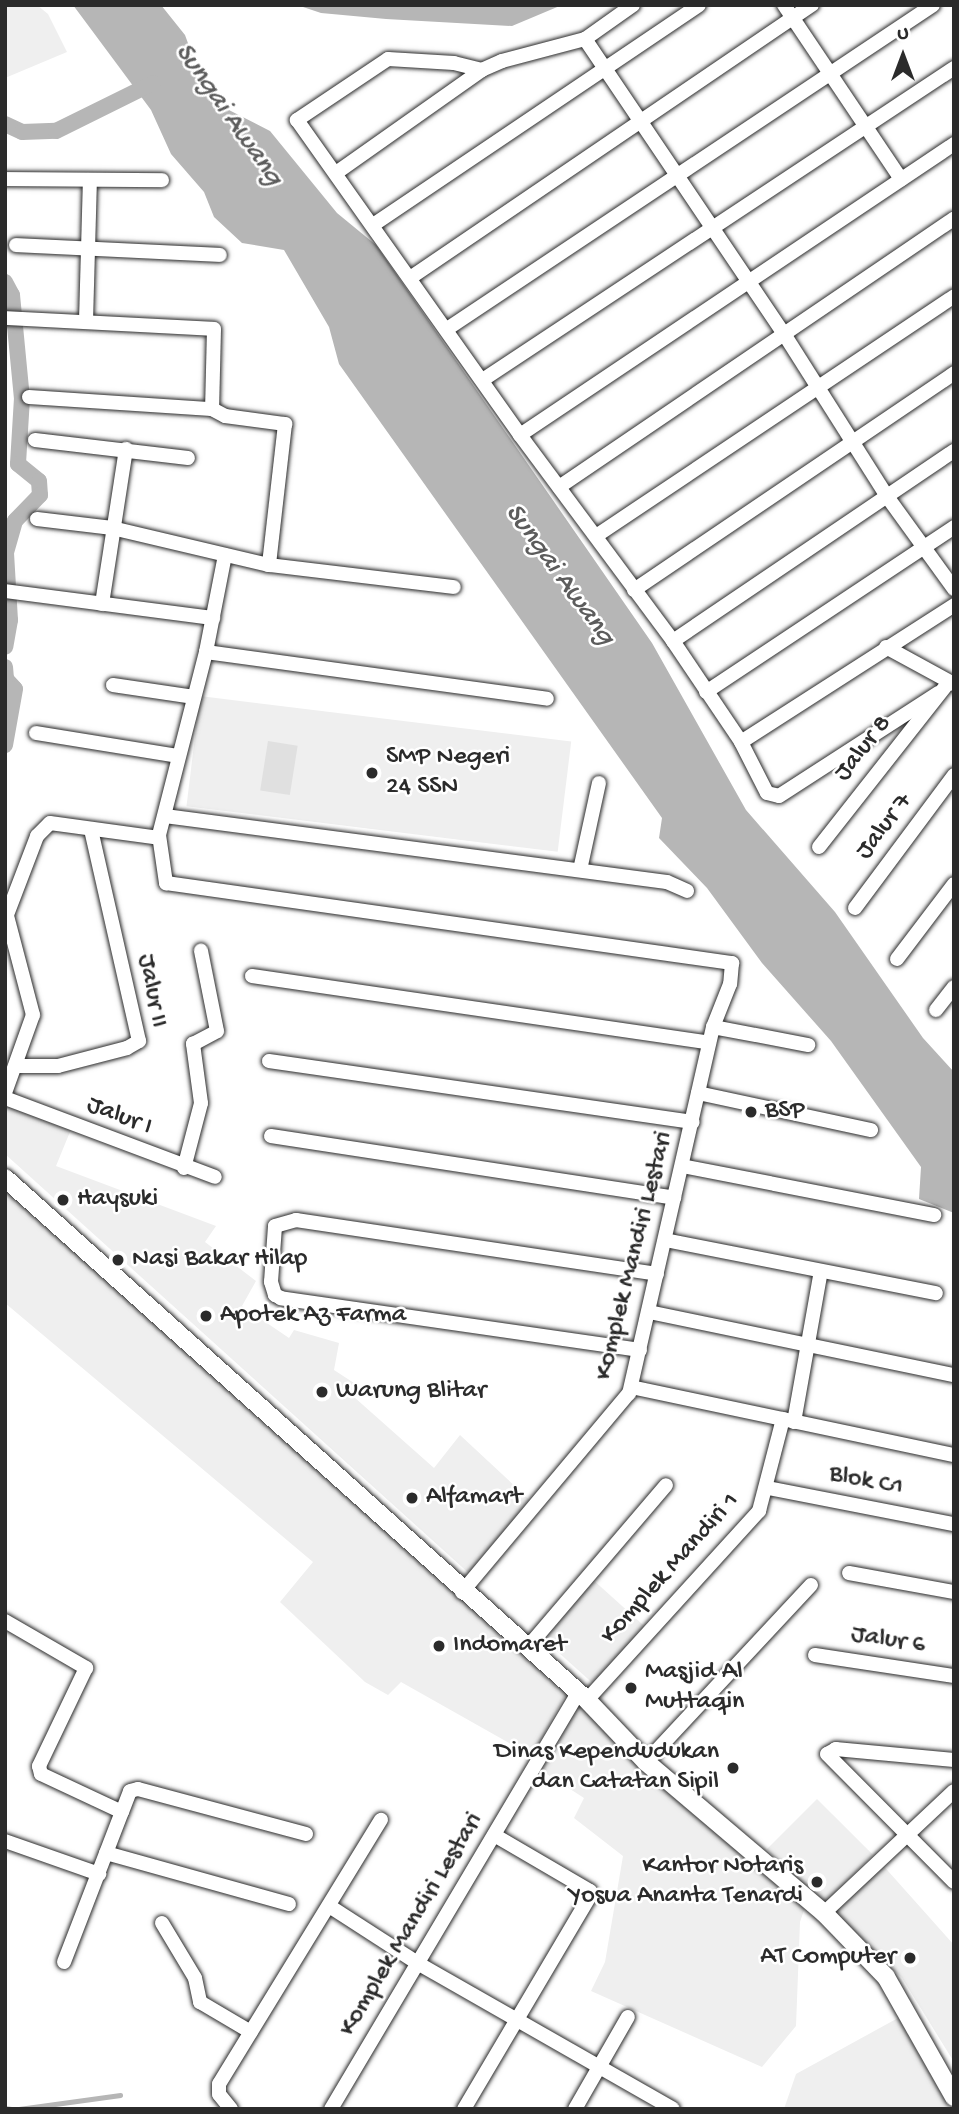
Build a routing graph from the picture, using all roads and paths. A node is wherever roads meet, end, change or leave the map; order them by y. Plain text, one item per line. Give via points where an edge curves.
1 (633, 5) edge
2 (699, 5) edge
3 (812, 5) edge
4 (933, 5) edge
5 (788, 12) edge
6 (585, 39) junction
7 (954, 68) edge
8 (482, 70) junction
9 (605, 70) junction
10 (831, 71) junction
11 (642, 120) junction
12 (865, 126) junction
13 (954, 144) edge
14 (336, 173) junction
15 (676, 175) junction
16 (5, 179) edge
17 (901, 179) junction
18 (90, 180) junction
19 (162, 180) dead end
20 (954, 219) edge
21 (373, 225) junction
22 (711, 228) junction
23 (16, 245) dead end
24 (86, 247) junction
25 (220, 255) dead end
26 (410, 278) junction
27 (747, 280) junction
28 (954, 296) edge
29 (7, 318) edge
30 (86, 321) junction
31 (447, 329) junction
32 (784, 334) junction
33 (954, 373) edge
34 (484, 379) junction
35 (818, 387) junction
36 (29, 397) dead end
37 (212, 409) junction
38 (520, 435) junction
39 (35, 440) dead end
40 (854, 442) junction
41 (126, 449) junction
42 (954, 451) edge
43 (188, 458) dead end
44 (559, 487) junction
45 (886, 495) junction
46 (37, 519) dead end
47 (954, 527) edge
48 (112, 528) junction
49 (596, 536) junction
50 (925, 546) junction
51 (225, 555) junction
52 (269, 565) junction
53 (454, 587) dead end
54 (954, 589) edge
55 (634, 590) junction
56 (10, 591) edge
57 (102, 604) junction
58 (954, 605) edge
59 (213, 618) junction
60 (673, 641) junction
61 (886, 647) junction
62 (206, 652) junction
63 (951, 683) edge
64 (113, 685) dead end
65 (706, 692) junction
66 (939, 694) junction
67 (194, 697) junction
68 (547, 699) dead end
69 (36, 733) dead end
70 (741, 742) junction
71 (178, 756) junction
72 (954, 775) edge
73 (598, 783) dead end
74 (165, 816) junction
75 (91, 829) junction
76 (159, 838) junction
77 (819, 847) dead end
78 (580, 870) junction
79 (954, 884) edge
80 (687, 891) dead end
81 (855, 908) dead end
82 (6, 918) edge
83 (201, 951) dead end
84 (897, 959) dead end
85 (252, 976) dead end
86 (954, 987) edge
87 (936, 1010) dead end
88 (713, 1027) junction
89 (709, 1043) junction
90 (808, 1045) dead end
91 (269, 1061) dead end
92 (19, 1066) junction
93 (698, 1093) junction
94 (5, 1095) edge
95 (693, 1122) junction
96 (870, 1130) dead end
97 (271, 1136) dead end
98 (682, 1166) junction
99 (184, 1168) junction
100 (215, 1177) dead end
101 (5, 1178) edge
102 (674, 1198) junction
103 (934, 1215) dead end
104 (665, 1240) junction
105 (821, 1271) junction
106 (657, 1274) junction
107 (936, 1293) dead end
108 (649, 1312) junction
109 (807, 1345) junction
110 (640, 1350) junction
111 (954, 1375) edge
112 (631, 1387) junction
113 (789, 1420) junction
114 (954, 1455) edge
115 (666, 1485) dead end
116 (768, 1488) junction
117 (954, 1524) edge
118 (849, 1573) dead end
119 (811, 1585) dead end
120 (462, 1592) junction
121 (954, 1592) edge
122 (5, 1621) edge
123 (527, 1648) junction
124 (815, 1655) dead end
125 (954, 1676) edge
126 (582, 1697) junction
127 (954, 1760) edge
128 (646, 1762) junction
129 (954, 1791) edge
130 (121, 1812) junction
131 (381, 1820) dead end
132 (908, 1832) junction
133 (306, 1834) dead end
134 (494, 1835) junction
135 (5, 1841) edge
136 (106, 1853) junction
137 (99, 1874) junction
138 (954, 1882) edge
139 (289, 1904) dead end
140 (329, 1906) junction
141 (824, 1913) junction
142 (162, 1923) dead end
143 (64, 1962) dead end
144 (419, 1964) junction
145 (628, 2017) dead end
146 (516, 2019) junction
147 (251, 2032) junction
148 (601, 2067) junction
149 (954, 2097) edge
150 (231, 2109) edge
151 (331, 2109) edge
152 (464, 2109) edge
153 (575, 2109) edge
154 (673, 2109) edge

1 - 6 street
2 - 9 street
3 - 5 street
4 - 10 street
5 - 10 street
5 - 11 street
6 - 8 street
6 - 9 street
7 - 12 street
8 - 14 street
8 - 14 street via 454,63 388,59 297,120
9 - 11 street
9 - 21 street
10 - 12 street
10 - 15 street
11 - 15 street
11 - 26 street
12 - 17 street
12 - 22 street
13 - 17 street
14 - 21 street
15 - 22 street
15 - 31 street
16 - 18 street
17 - 27 street
18 - 19 street
18 - 24 street
20 - 32 street
21 - 26 street
22 - 27 street
22 - 34 street
23 - 24 street
24 - 25 street
24 - 30 street
26 - 31 street
27 - 32 street
27 - 38 street
28 - 35 street
29 - 30 street
30 - 37 street via 214,329
31 - 34 street
32 - 35 street
32 - 44 street
33 - 40 street
34 - 38 street
35 - 40 street
35 - 49 street
36 - 37 street
37 - 52 street via 288,428
38 - 44 street
39 - 41 street
40 - 45 street
40 - 55 street
41 - 43 street
41 - 48 street
42 - 45 street
44 - 49 street
45 - 50 street
45 - 60 street
46 - 48 street
47 - 50 street
48 - 51 street
48 - 57 street
49 - 55 street
50 - 54 street
50 - 65 street
51 - 52 street
51 - 59 street
52 - 53 street
55 - 60 street
56 - 57 street
57 - 59 street
58 - 61 street
59 - 62 street
60 - 65 street
61 - 63 street
61 - 70 street
62 - 67 street
62 - 68 street
63 - 66 street, Jalur 8
64 - 67 street
65 - 70 street
66 - 70 street via 779,796 767,793
66 - 77 street, Jalur 8
67 - 71 street
69 - 71 street
71 - 74 street
72 - 81 street, Jalur 7
73 - 78 street
74 - 76 street
74 - 78 street
75 - 76 street
75 - 82 street via 50,823 43,828
75 - 92 street, Jalur II via 139,1041 58,1066
76 - 88 street, Komplek Mandiri Lestari via 163,877 173,887 732,963 730,984
78 - 80 street via 667,882
79 - 84 street
82 - 92 street via 33,1006
83 - 99 street via 217,1031 193,1044 201,1103
85 - 89 street
86 - 87 street
88 - 89 street, Komplek Mandiri Lestari
88 - 90 street
89 - 93 street, Komplek Mandiri Lestari
91 - 95 street
92 - 94 street
93 - 95 street, Komplek Mandiri Lestari
93 - 96 street
94 - 99 street, Jalur I
95 - 98 street, Komplek Mandiri Lestari
97 - 102 street
98 - 102 street, Komplek Mandiri Lestari
98 - 103 street
99 - 100 street, Jalur I
101 - 120 main road
102 - 104 street, Komplek Mandiri Lestari
104 - 105 street
104 - 106 street, Komplek Mandiri Lestari
105 - 107 street
105 - 109 street, Komplek Mandiri 1
106 - 108 street, Komplek Mandiri Lestari
106 - 110 street via 296,1220 275,1226 271,1282 281,1298
108 - 109 street
108 - 110 street, Komplek Mandiri Lestari
109 - 111 street
109 - 113 street, Komplek Mandiri 1
110 - 112 street, Komplek Mandiri Lestari
112 - 113 street
112 - 120 street, Komplek Mandiri Lestari via 618,1410
113 - 114 street
113 - 116 street, Komplek Mandiri 1
115 - 123 street
116 - 117 street, Blok C1
116 - 126 street, Komplek Mandiri 1 via 760,1511
118 - 121 street
119 - 128 street
120 - 123 main road
122 - 130 street via 86,1668 38,1771
123 - 126 main road
124 - 125 street, Jalur 6
126 - 128 main road
126 - 134 street, Komplek Mandiri Lestari
127 - 132 street via 829,1750 828,1757
128 - 141 main road
129 - 132 street
130 - 133 street via 130,1791 138,1788
130 - 136 street
131 - 140 street
132 - 138 street
132 - 141 street
134 - 144 street, Komplek Mandiri Lestari
134 - 146 street via 591,1893
135 - 137 street
136 - 137 street
136 - 139 street
137 - 143 street
140 - 144 street
140 - 147 street
141 - 149 main road via 886,1977
142 - 147 street via 195,1978 200,2002
144 - 146 street
144 - 151 street, Komplek Mandiri Lestari
145 - 148 street
146 - 148 street
146 - 152 street
147 - 150 street via 219,2084 219,2094
148 - 153 street
148 - 154 street

